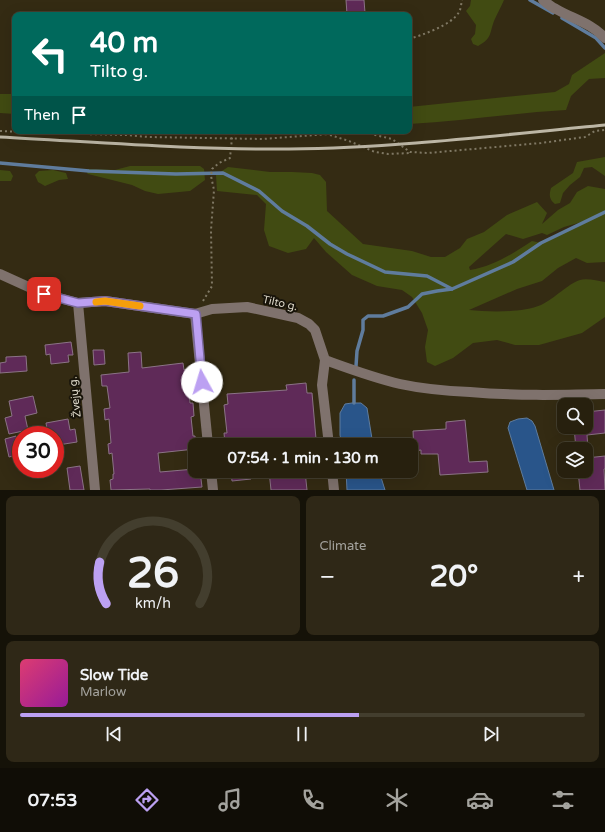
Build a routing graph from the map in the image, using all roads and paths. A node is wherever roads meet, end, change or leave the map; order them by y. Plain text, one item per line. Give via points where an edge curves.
1 (462, 0) edge
2 (543, 0) edge
3 (412, 38) edge
4 (605, 38) edge
5 (605, 130) edge
6 (0, 131) edge
7 (12, 132) edge
8 (84, 134) edge
9 (234, 134) edge
10 (336, 134) edge
11 (371, 134) edge
12 (329, 135) junction
13 (232, 138) junction
14 (418, 152) junction
15 (0, 274) edge
16 (78, 303) junction
17 (196, 314) junction
18 (325, 360) junction
19 (605, 394) edge
20 (207, 438) edge
21 (328, 438) edge
22 (212, 478) edge
23 (333, 478) edge
24 (95, 490) edge
25 (213, 490) edge
26 (334, 490) edge

1 - 3 path via 459,13 447,23
2 - 4 street via 556,10 598,30
5 - 14 path via 596,131 586,137 541,143 461,151
6 - 7 path
8 - 13 path
9 - 13 path
10 - 12 path
11 - 14 path via 392,139 410,152
12 - 13 path
12 - 14 path via 349,140 375,152
13 - 17 path via 230,158 212,169 212,286
15 - 16 street, Tilto g. via 46,294
16 - 17 street, Tilto g. via 105,301
16 - 24 street, Žvejų g.
17 - 18 street, Tilto g. via 212,309 247,308 298,318 315,330
17 - 20 street
18 - 19 street via 401,384 442,390 538,396
18 - 21 street via 322,385
22 - 25 street
23 - 26 street

